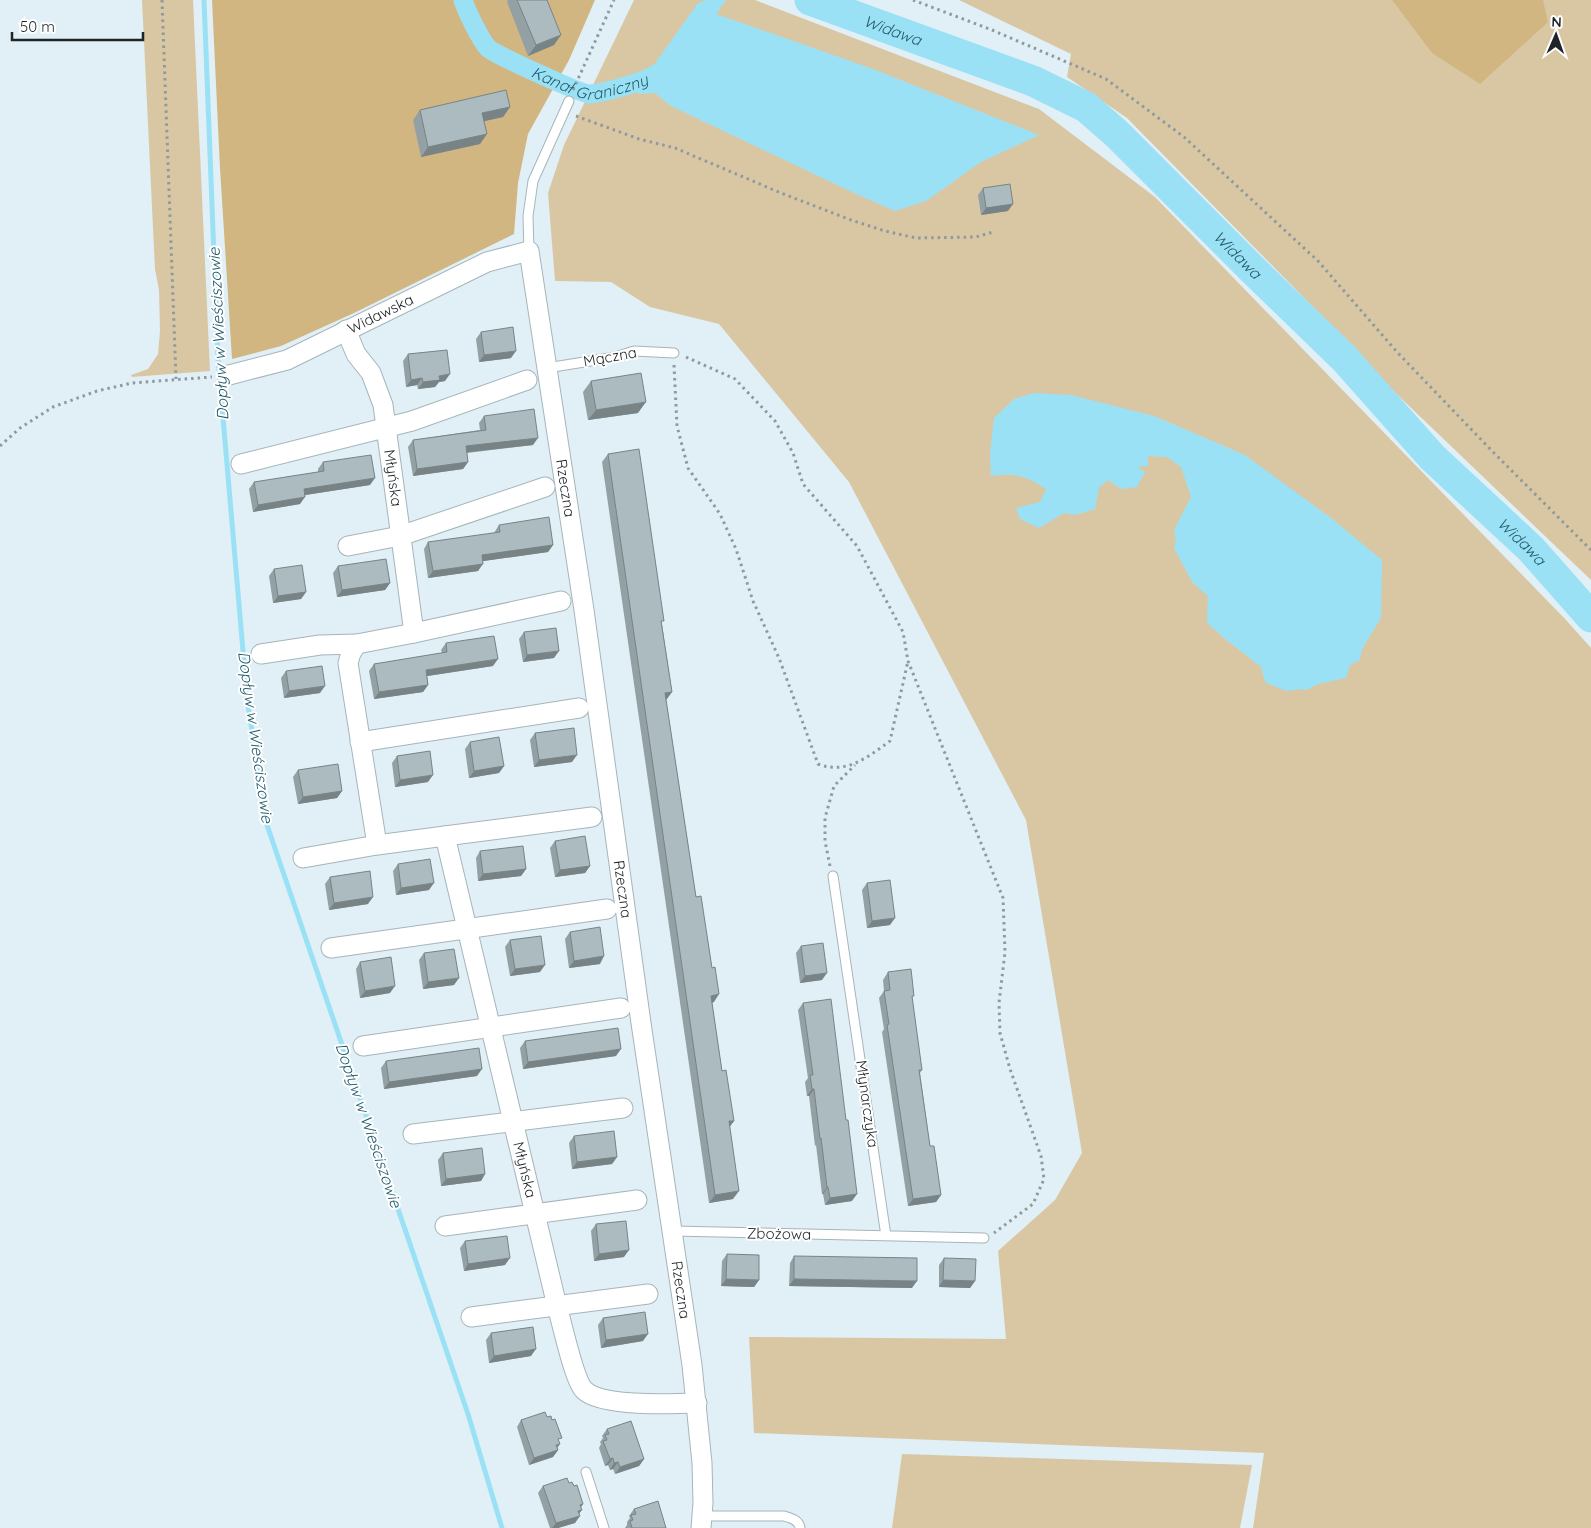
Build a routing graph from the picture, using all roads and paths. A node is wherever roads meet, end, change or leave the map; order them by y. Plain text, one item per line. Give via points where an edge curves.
1 (162, 0) edge
2 (614, 0) edge
3 (913, 0) edge
4 (578, 79) dead end
5 (568, 101) dead end
6 (563, 112) junction
7 (993, 232) dead end
8 (529, 251) junction
9 (346, 330) junction
10 (674, 353) junction
11 (547, 368) junction
12 (229, 375) dead end
13 (209, 377) dead end
14 (176, 379) junction
15 (528, 380) dead end
16 (387, 427) junction
17 (0, 446) edge
18 (242, 464) dead end
19 (545, 487) dead end
20 (400, 536) junction
21 (348, 546) dead end
22 (1591, 550) edge
23 (561, 601) dead end
24 (414, 633) junction
25 (357, 644) junction
26 (261, 654) dead end
27 (908, 661) junction
28 (579, 708) dead end
29 (360, 742) junction
30 (856, 764) junction
31 (592, 817) dead end
32 (445, 836) junction
33 (377, 845) junction
34 (303, 858) dead end
35 (833, 876) joint
36 (607, 909) dead end
37 (467, 928) junction
38 (331, 948) dead end
39 (621, 1008) dead end
40 (491, 1028) junction
41 (363, 1046) dead end
42 (623, 1108) dead end
43 (513, 1122) junction
44 (413, 1134) dead end
45 (638, 1200) dead end
46 (535, 1214) junction
47 (445, 1226) dead end
48 (672, 1231) junction
49 (886, 1236) junction
50 (984, 1238) joint
51 (648, 1294) dead end
52 (558, 1306) junction
53 (471, 1317) dead end
54 (697, 1403) junction
55 (586, 1472) dead end
56 (702, 1522) edge
57 (604, 1528) edge
58 (800, 1528) edge

1 - 14 path
2 - 4 path
3 - 22 path via 1106,79 1184,137 1318,262 1404,359
5 - 6 lane
6 - 7 path via 675,148 781,193 885,231 916,238 976,237
6 - 8 lane via 532,181
8 - 9 street, Widawska via 487,262
8 - 11 street, Rzeczna
9 - 12 street, Widawska via 287,360
9 - 16 street, Młyńska via 356,354 379,391
10 - 11 lane, Mączna via 634,351
10 - 27 path via 735,379 775,421 793,453 803,484 857,546 903,632
10 - 30 path via 677,426 688,468 720,514 736,549 753,601 779,658 818,764 828,768
11 - 48 street, Rzeczna
13 - 14 path
14 - 17 path via 132,383 53,407 20,428
15 - 16 street
16 - 18 street
16 - 20 street, Młyńska
19 - 20 street
20 - 21 street
20 - 24 street, Młyńska
23 - 24 street
24 - 25 street
25 - 26 street via 320,645
25 - 29 street via 348,663
27 - 30 path via 890,741
27 - 50 path via 1003,898 1005,952 999,1003 1000,1032 1041,1156 1044,1178 1033,1204 1000,1230
28 - 29 street
29 - 33 street
30 - 35 path via 834,786 824,818 825,841
31 - 32 street
32 - 33 street
32 - 37 street, Młyńska
33 - 34 street
35 - 49 lane, Młynarczyka
36 - 37 street
37 - 38 street
37 - 40 street, Młyńska
39 - 40 street
40 - 41 street
40 - 43 street, Młyńska
42 - 43 street
43 - 44 street
43 - 46 street, Młyńska
45 - 46 street
46 - 47 street
46 - 52 street, Młyńska
48 - 49 lane, Zbożowa
48 - 54 street, Rzeczna
49 - 50 lane
51 - 52 street
52 - 53 street
52 - 54 street, Młyńska via 576,1374 584,1390 624,1402
54 - 56 street, Rzeczna
55 - 57 lane
56 - 58 lane via 784,1516 792,1518

